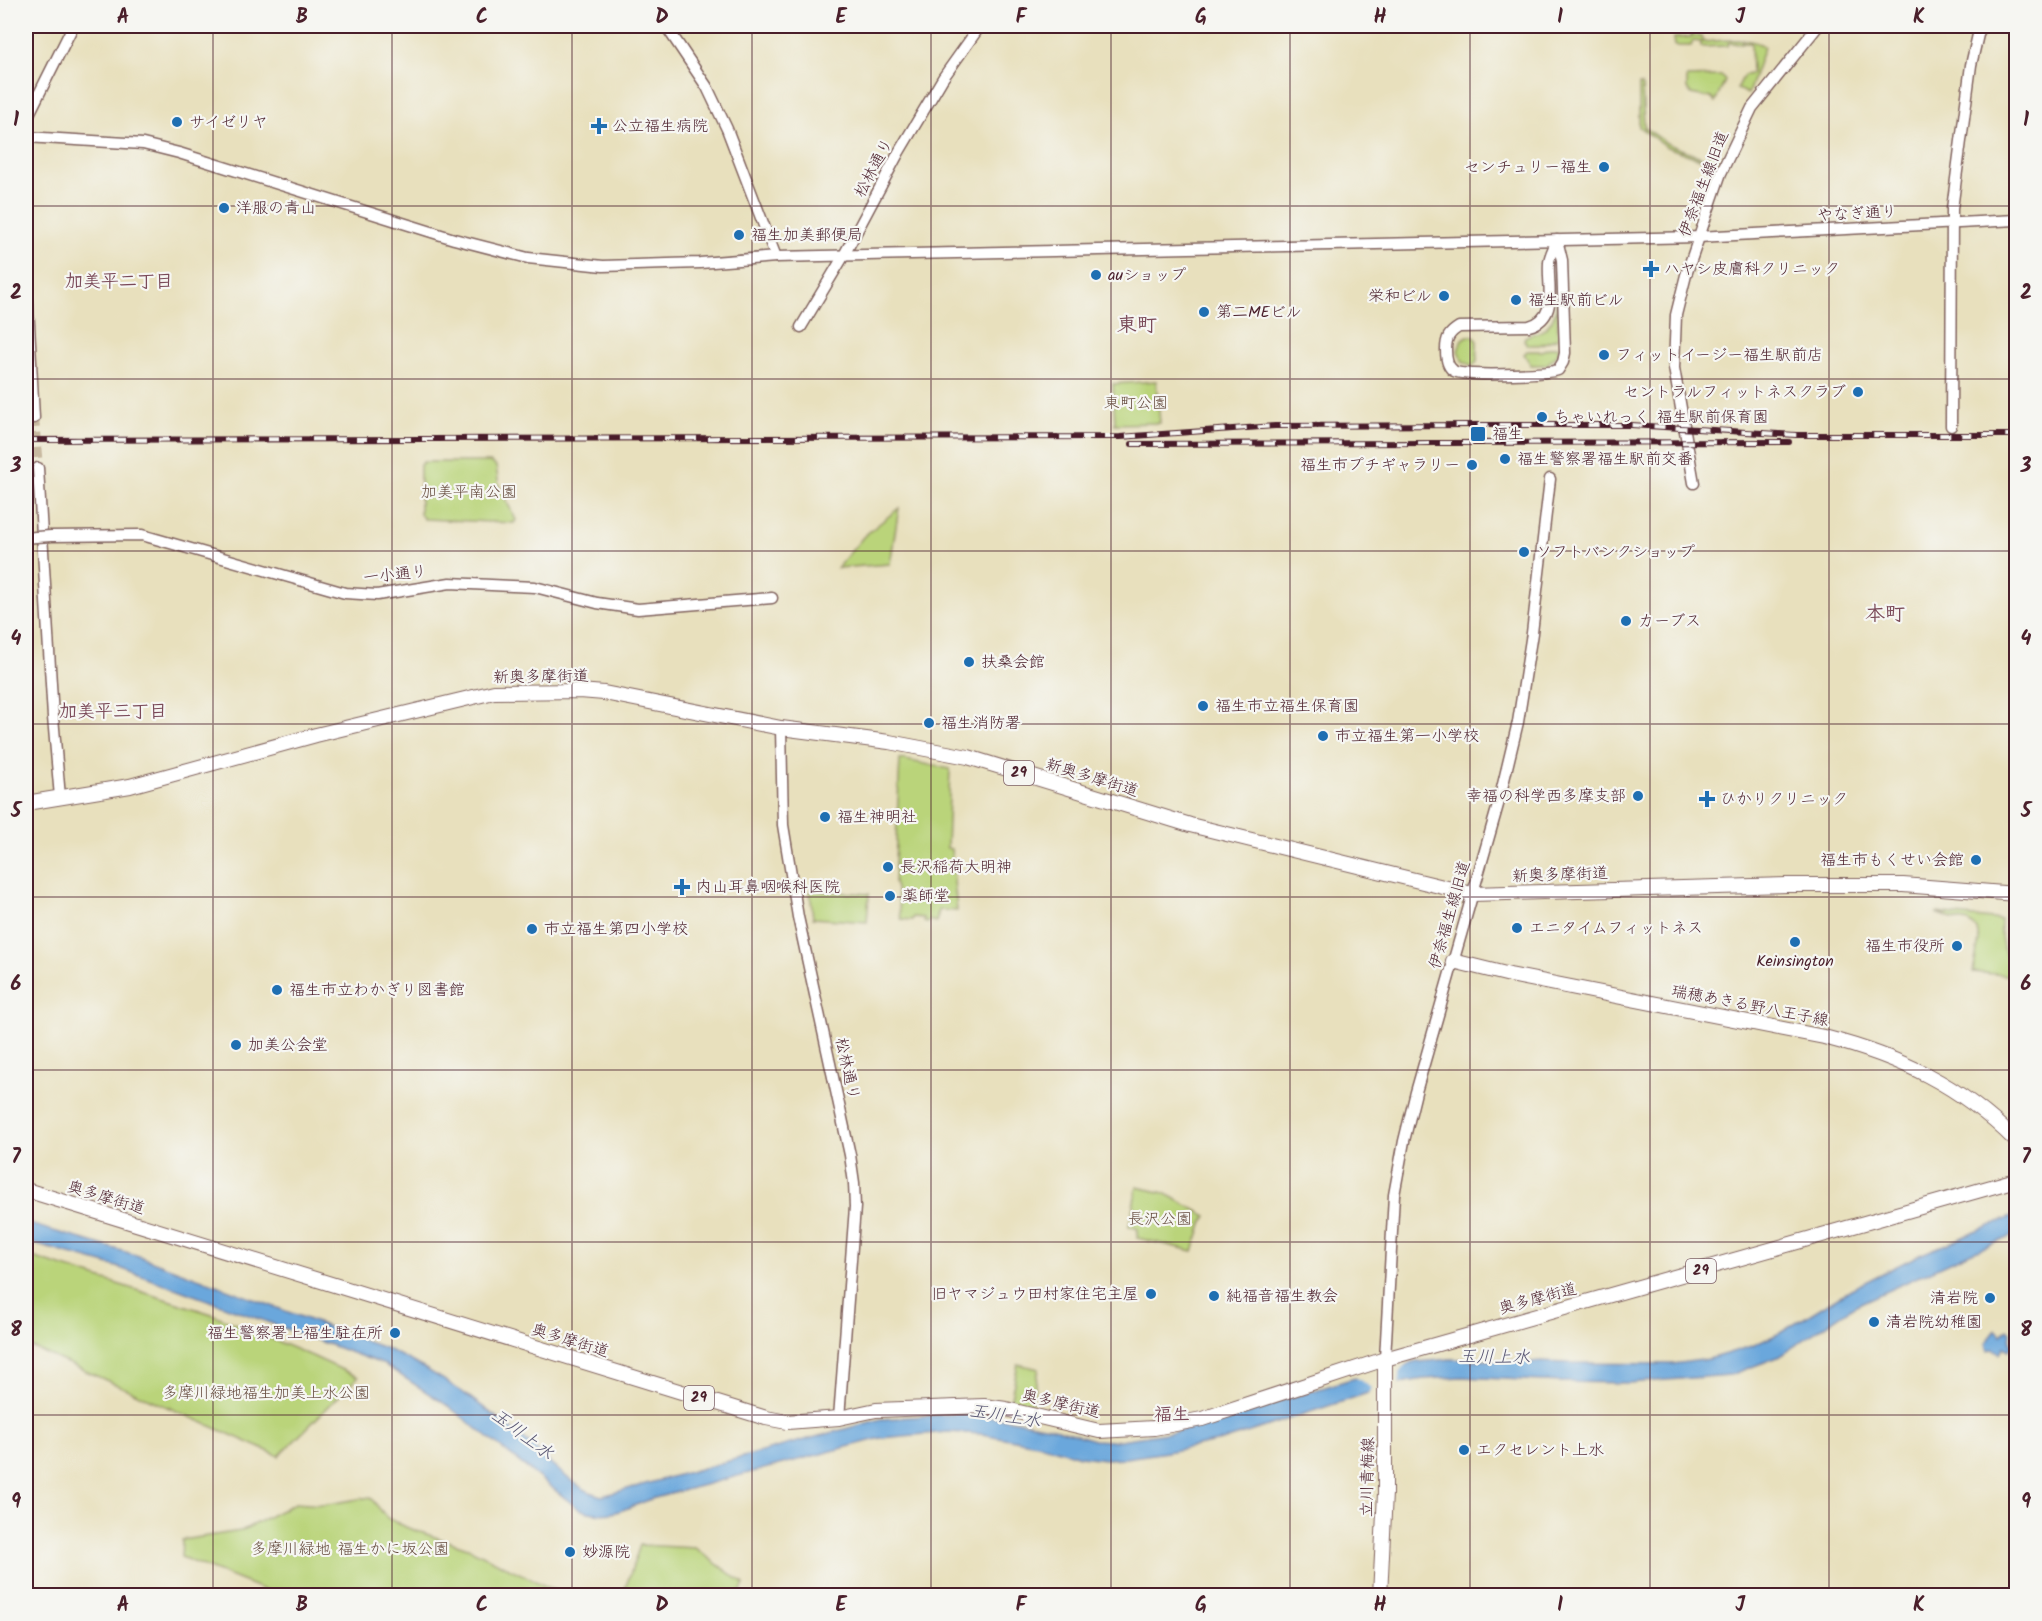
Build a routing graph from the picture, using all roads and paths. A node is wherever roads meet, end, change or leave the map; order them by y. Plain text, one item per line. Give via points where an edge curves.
1 (73, 26) edge
2 (666, 26) edge
3 (980, 26) edge
4 (1818, 26) edge
5 (1980, 26) edge
6 (26, 120) edge
7 (26, 137) edge
8 (2016, 220) edge
9 (1951, 225) junction
10 (1698, 237) junction
11 (1557, 240) junction
12 (776, 257) junction
13 (843, 257) junction
14 (26, 269) edge
15 (801, 327) dead end
16 (34, 418) tunnel mouth
17 (1951, 426) dead end
18 (38, 468) tunnel mouth
19 (1550, 479) dead end
20 (1694, 483) dead end
21 (31, 538) edge
22 (772, 598) dead end
23 (781, 728) junction
24 (60, 797) junction
25 (26, 802) edge
26 (1472, 894) junction
27 (2016, 894) edge
28 (1453, 961) junction
29 (2016, 1142) edge
30 (2016, 1180) edge
31 (26, 1190) edge
32 (1385, 1362) junction
33 (839, 1418) junction
34 (1380, 1596) edge

1 - 6 street
2 - 12 street via 707,87 727,129
3 - 13 street, 松林通り via 899,152
4 - 10 street, 伊奈福生線旧道 via 1752,108 1727,159
5 - 9 street via 1971,65
7 - 12 street, やなぎ通り via 143,144 170,150 454,239 528,258 603,266
8 - 9 street, やなぎ通り
9 - 10 street, やなぎ通り
9 - 17 street
10 - 11 street, やなぎ通り
10 - 20 street, 伊奈福生線旧道 via 1677,315 1674,368
11 - 11 street via 1562,260 1565,353 1558,370 1454,372 1448,364 1446,340 1459,327 1529,326 1543,319 1550,306 1549,260
11 - 13 street, やなぎ通り
12 - 13 street, やなぎ通り
13 - 15 street, 松林通り
14 - 16 street
18 - 24 street
19 - 26 street, 伊奈福生線旧道 via 1518,722
21 - 22 street, 一小通り, bridge via 142,535 345,593 377,595 450,583 525,586 638,609
23 - 24 main road, 新奥多摩街道 / 29 via 604,693 494,692 130,786
23 - 26 main road, 新奥多摩街道 / 29 via 968,757 1190,825
23 - 33 street, 松林通り via 783,825 798,917 854,1184
24 - 25 main road, 新奥多摩街道 / 29
26 - 27 main road, 新奥多摩街道 / 29 via 1903,885
26 - 28 street, 伊奈福生線旧道
28 - 29 main road, 瑞穂あきる野八王子線 via 1824,1036 1867,1049 1944,1083
28 - 32 street, 伊奈福生線旧道 via 1416,1092 1396,1185
30 - 32 main road, 奥多摩街道 / 29
31 - 33 main road, 奥多摩街道 / 29 via 765,1418 787,1422
32 - 33 main road, 奥多摩街道 / 29 via 1202,1419 1154,1428 1099,1431 984,1406 876,1410
32 - 34 main road, 立川青梅線

